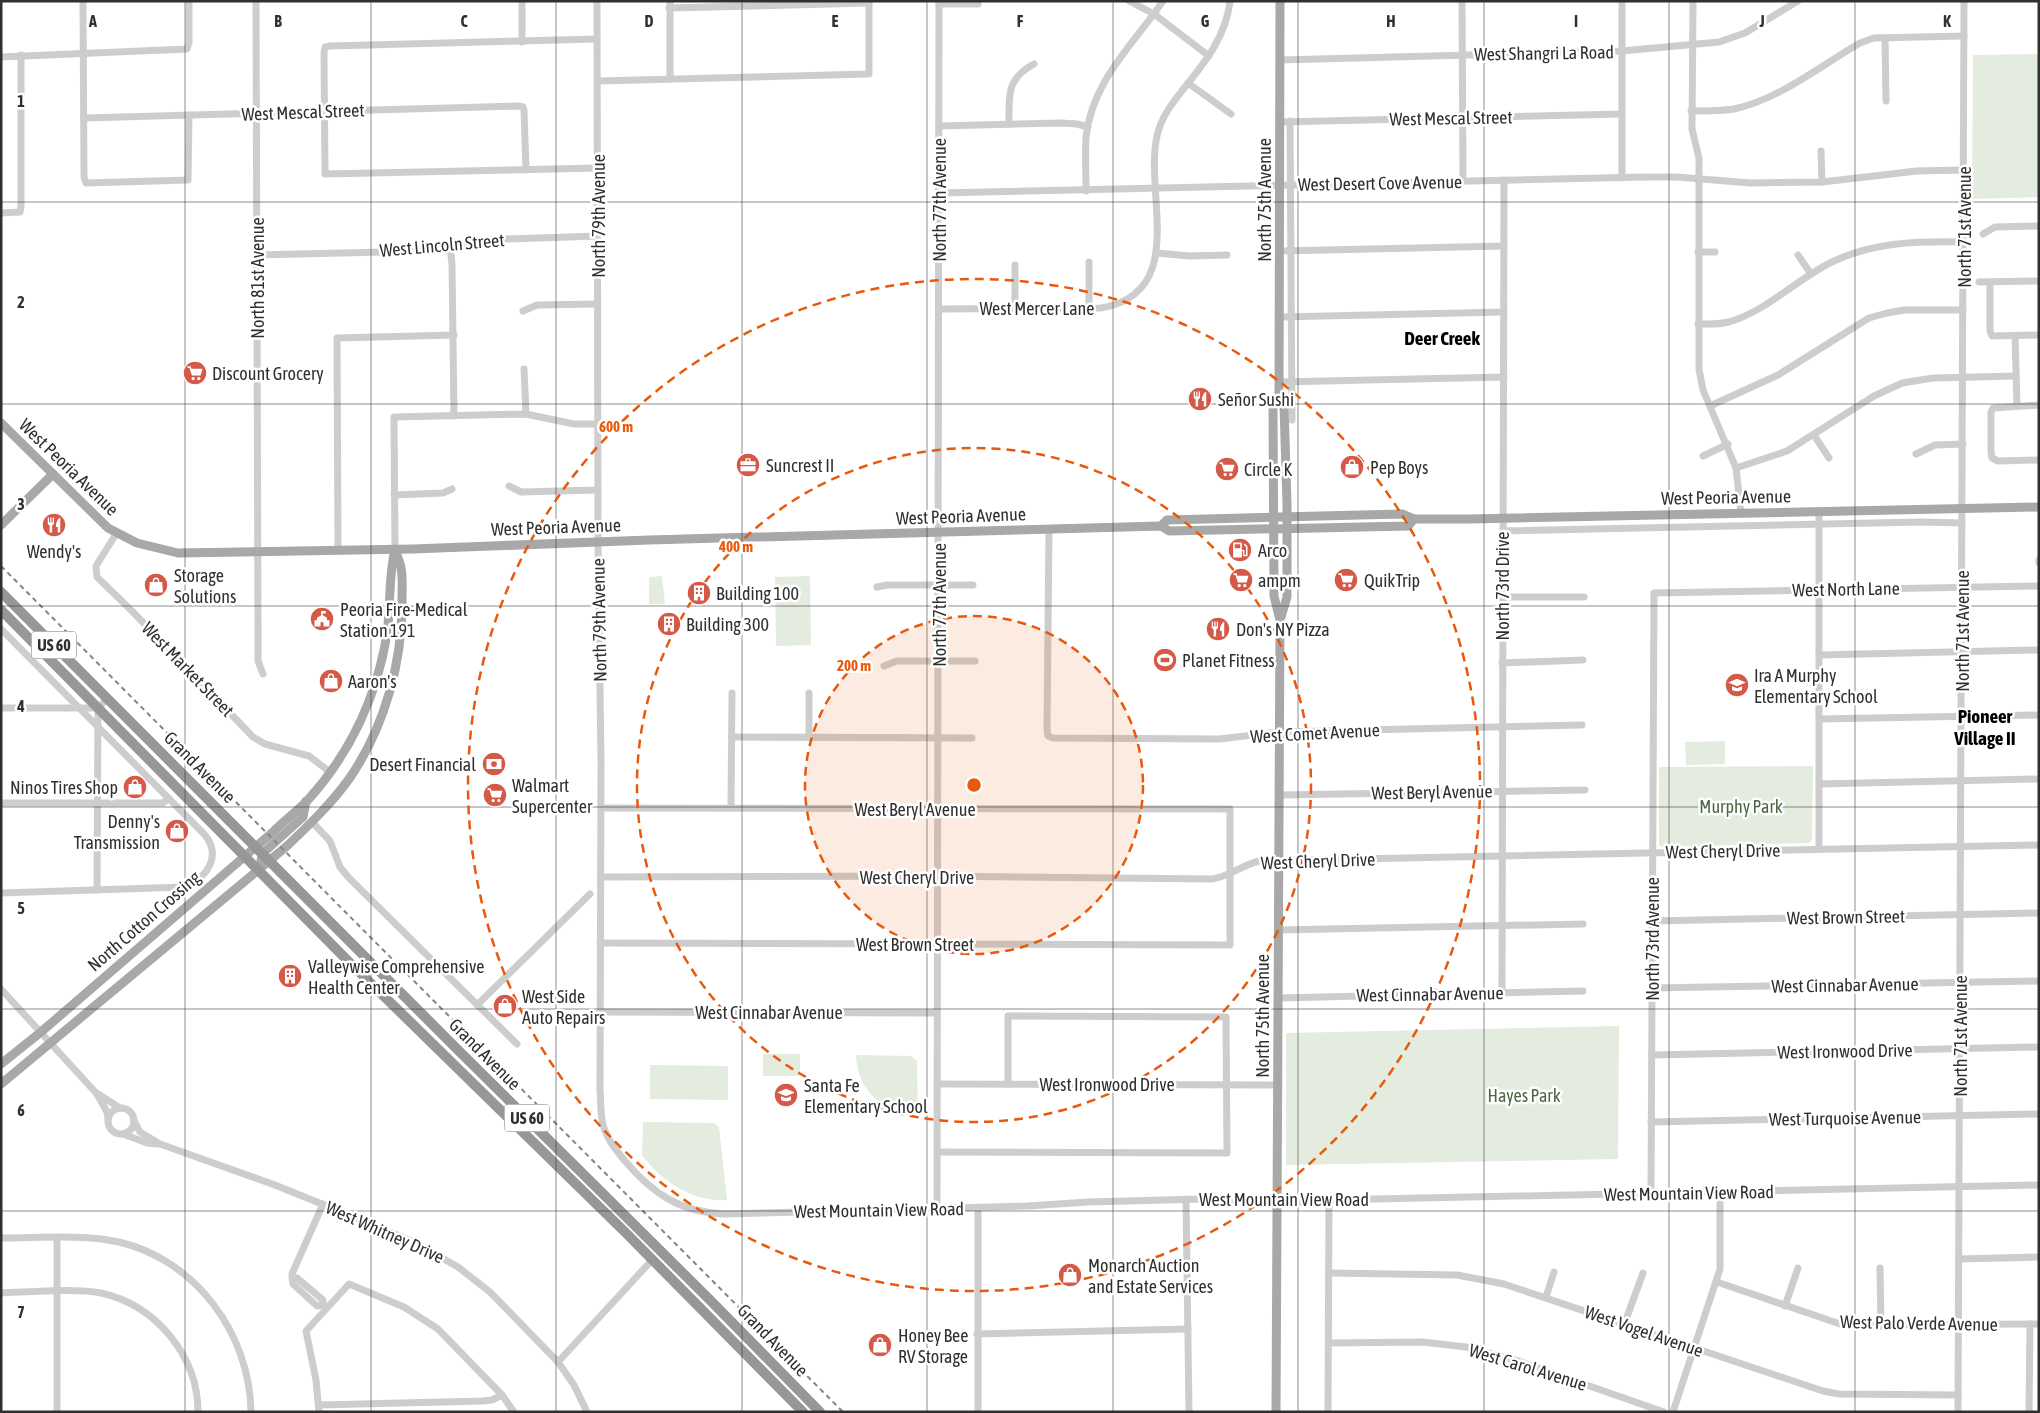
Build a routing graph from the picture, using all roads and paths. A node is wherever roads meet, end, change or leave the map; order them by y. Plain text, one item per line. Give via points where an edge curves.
1 (83, 1) edge
2 (189, 1) edge
3 (256, 1) edge
4 (522, 1) edge
5 (597, 1) edge
6 (1129, 1) edge
7 (1163, 1) edge
8 (1230, 1) edge
9 (1280, 1) edge
10 (1462, 1) edge
11 (1622, 1) edge
12 (1692, 1) edge
13 (1798, 1) edge
14 (1964, 1) edge
15 (869, 2) edge
16 (939, 3) edge
17 (670, 4) edge
18 (978, 4) dead end
19 (1154, 14) junction
20 (1964, 36) junction
21 (1885, 38) junction
22 (597, 40) junction
23 (522, 42) junction
24 (1692, 45) junction
25 (1622, 51) junction
26 (83, 53) junction
27 (21, 55) junction
28 (1462, 55) junction
29 (1209, 56) junction
30 (1, 57) edge
31 (1280, 60) junction
32 (1034, 64) dead end
33 (670, 79) junction
34 (598, 81) junction
35 (1188, 83) junction
36 (1886, 101) dead end
37 (324, 111) junction
38 (1691, 111) junction
39 (256, 113) junction
40 (1231, 114) dead end
41 (1622, 114) junction
42 (189, 115) junction
43 (84, 118) junction
44 (1462, 118) junction
45 (1280, 122) junction
46 (1290, 122) junction
47 (1009, 124) junction
48 (939, 126) junction
49 (1088, 127) junction
50 (1821, 150) dead end
51 (598, 168) junction
52 (526, 170) junction
53 (1964, 170) junction
54 (1622, 178) junction
55 (1698, 179) junction
56 (1504, 180) junction
57 (1463, 181) junction
58 (1822, 182) junction
59 (1280, 185) junction
60 (1291, 185) junction
61 (1156, 188) junction
62 (1086, 191) junction
63 (939, 194) junction
64 (1, 213) edge
65 (2039, 226) edge
66 (1983, 234) dead end
67 (598, 236) junction
68 (1963, 242) junction
69 (450, 246) junction
70 (1504, 246) junction
71 (1280, 251) junction
72 (1292, 251) junction
73 (1698, 252) junction
74 (1715, 252) dead end
75 (1157, 253) junction
76 (256, 255) junction
77 (1227, 255) dead end
78 (1798, 255) dead end
79 (1089, 262) dead end
80 (1015, 265) dead end
81 (1811, 274) junction
82 (2039, 281) edge
83 (1979, 282) dead end
84 (1990, 282) junction
85 (598, 304) junction
86 (938, 309) junction
87 (1015, 309) junction
88 (1089, 309) junction
89 (1963, 310) junction
90 (523, 311) dead end
91 (1504, 312) junction
92 (1280, 317) junction
93 (1292, 317) junction
94 (1698, 324) junction
95 (2039, 335) edge
96 (454, 336) junction
97 (2015, 336) junction
98 (524, 369) dead end
99 (1964, 376) junction
100 (2016, 376) junction
101 (1504, 377) junction
102 (1292, 381) junction
103 (1279, 382) junction
104 (1279, 399) junction
105 (1710, 406) junction
106 (2016, 406) junction
107 (2039, 406) edge
108 (1272, 409) junction
109 (526, 414) junction
110 (454, 416) junction
111 (1292, 420) dead end
112 (1, 423) edge
113 (599, 424) junction
114 (1284, 430) junction
115 (1814, 435) junction
116 (1728, 444) junction
117 (1963, 444) junction
118 (1916, 454) dead end
119 (1703, 456) dead end
120 (1829, 458) dead end
121 (2039, 460) edge
122 (1736, 468) junction
123 (53, 474) junction
124 (509, 486) dead end
125 (452, 490) dead end
126 (598, 490) junction
127 (394, 495) junction
128 (2039, 507) edge
129 (1962, 509) junction
130 (1819, 512) junction
131 (1741, 513) junction
132 (1381, 514) junction
133 (1274, 516) junction
134 (1287, 516) junction
135 (1503, 518) junction
136 (1414, 520) junction
137 (1962, 523) junction
138 (1819, 524) junction
139 (1, 525) edge
140 (1161, 526) junction
141 (1381, 527) junction
142 (1050, 529) junction
143 (1274, 529) junction
144 (1287, 529) junction
145 (1503, 531) junction
146 (939, 532) junction
147 (116, 534) junction
148 (598, 542) junction
149 (338, 550) junction
150 (395, 550) junction
151 (257, 551) junction
152 (939, 585) junction
153 (973, 585) dead end
154 (2039, 586) edge
155 (877, 587) dead end
156 (1962, 587) junction
157 (1818, 590) junction
158 (1, 592) edge
159 (1654, 593) joint
160 (1502, 597) junction
161 (1584, 597) dead end
162 (1, 610) edge
163 (1280, 620) junction
164 (1, 629) edge
165 (2039, 650) edge
166 (1961, 652) junction
167 (1819, 655) junction
168 (1584, 660) dead end
169 (939, 661) junction
170 (975, 661) dead end
171 (1502, 663) junction
172 (884, 666) dead end
173 (263, 674) dead end
174 (732, 693) dead end
175 (809, 693) dead end
176 (107, 699) junction
177 (1, 708) edge
178 (81, 708) junction
179 (98, 708) junction
180 (2039, 715) edge
181 (1961, 716) junction
182 (1819, 719) junction
183 (361, 721) junction
184 (1582, 725) dead end
185 (97, 726) junction
186 (1502, 727) junction
187 (376, 729) junction
188 (1279, 732) junction
189 (732, 737) junction
190 (809, 737) junction
191 (938, 737) junction
192 (972, 738) dead end
193 (330, 772) junction
194 (2039, 779) edge
195 (1961, 781) junction
196 (1819, 784) junction
197 (1585, 790) dead end
198 (1502, 791) junction
199 (1279, 795) junction
200 (168, 799) junction
201 (97, 802) junction
202 (1, 803) edge
203 (601, 808) junction
204 (731, 808) junction
205 (938, 809) junction
206 (312, 822) junction
207 (2039, 844) edge
208 (1960, 846) junction
209 (1820, 849) junction
210 (1653, 852) junction
211 (263, 853) junction
212 (244, 856) junction
213 (1502, 856) junction
214 (1278, 862) junction
215 (258, 870) junction
216 (1230, 874) junction
217 (601, 876) junction
218 (938, 877) junction
219 (97, 890) junction
220 (1, 893) edge
221 (590, 894) dead end
222 (2039, 913) edge
223 (1960, 915) junction
224 (1652, 920) junction
225 (1583, 924) dead end
226 (1502, 926) junction
227 (1278, 930) junction
228 (600, 943) junction
229 (938, 944) junction
230 (2039, 981) edge
231 (1960, 983) junction
232 (1, 988) edge
233 (1652, 988) junction
234 (1583, 991) dead end
235 (1502, 992) junction
236 (1278, 998) junction
237 (478, 1005) junction
238 (600, 1012) junction
239 (937, 1013) junction
240 (41, 1032) junction
241 (52, 1043) junction
242 (517, 1044) dead end
243 (2039, 1047) edge
244 (1960, 1049) junction
245 (1652, 1055) junction
246 (1, 1064) edge
247 (1, 1084) edge
248 (937, 1084) junction
249 (1008, 1084) junction
250 (1227, 1085) junction
251 (1278, 1085) junction
252 (600, 1090) joint
253 (97, 1094) junction
254 (120, 1108) junction
255 (2039, 1114) edge
256 (1960, 1116) junction
257 (108, 1118) junction
258 (134, 1121) junction
259 (1651, 1122) junction
260 (123, 1134) junction
261 (160, 1144) junction
262 (937, 1152) junction
263 (2039, 1186) edge
264 (1959, 1188) junction
265 (1720, 1192) junction
266 (1651, 1194) junction
267 (1186, 1199) junction
268 (1329, 1200) junction
269 (1277, 1203) junction
270 (324, 1204) junction
271 (978, 1208) junction
272 (937, 1209) junction
273 (1, 1238) edge
274 (57, 1238) junction
275 (2039, 1257) edge
276 (1959, 1258) junction
277 (652, 1260) junction
278 (1798, 1268) dead end
279 (1880, 1268) dead end
280 (1554, 1272) dead end
281 (1329, 1273) junction
282 (1643, 1273) dead end
283 (1717, 1282) junction
284 (58, 1292) junction
285 (1, 1293) edge
286 (1546, 1298) junction
287 (1785, 1306) junction
288 (325, 1307) junction
289 (2030, 1324) junction
290 (2039, 1324) edge
291 (1624, 1325) junction
292 (1958, 1325) junction
293 (1881, 1326) junction
294 (1188, 1329) junction
295 (977, 1334) junction
296 (1328, 1343) junction
297 (1695, 1348) junction
298 (558, 1362) junction
299 (502, 1395) junction
300 (1958, 1395) junction
301 (319, 1409) edge
302 (586, 1410) edge
303 (57, 1412) edge
304 (198, 1412) edge
305 (251, 1412) edge
306 (514, 1412) edge
307 (803, 1412) edge
308 (820, 1412) edge
309 (978, 1412) edge
310 (1189, 1412) edge
311 (1276, 1412) edge
312 (1328, 1412) edge
313 (1664, 1412) edge
314 (1673, 1412) edge
315 (1958, 1412) edge
316 (2029, 1412) edge

1 - 26 street
2 - 26 street via 187,49
3 - 39 street, North 81st Avenue
4 - 23 street
5 - 22 street, North 79th Avenue
6 - 19 street
7 - 19 street
8 - 29 street via 1223,29
9 - 31 main road, North 75th Avenue
10 - 28 street
11 - 25 street
12 - 24 street
13 - 24 street, West Shangri La Road via 1737,37
14 - 20 street, North 71st Avenue
15 - 17 street
15 - 33 street via 869,74
16 - 18 street
16 - 48 street, North 77th Avenue
17 - 33 street
19 - 29 street
19 - 49 street via 1108,75 1095,101
20 - 21 street
20 - 53 street, North 71st Avenue
21 - 36 street
21 - 38 street via 1860,43 1756,102 1726,110
22 - 23 street
22 - 34 street, North 79th Avenue
23 - 37 street via 325,47
24 - 25 street, West Shangri La Road
24 - 38 street
25 - 28 street, West Shangri La Road
25 - 41 street
26 - 27 street
26 - 43 street
27 - 30 street
27 - 64 street via 20,212
28 - 31 street, West Shangri La Road
28 - 44 street
29 - 35 street
31 - 45 main road, North 75th Avenue
32 - 47 street via 1018,74 1013,82
33 - 34 street
34 - 51 street, North 79th Avenue
35 - 40 street
35 - 61 street via 1170,105 1160,126 1155,145
37 - 39 street, West Mescal Street
37 - 52 street, West Mescal Street via 522,107
37 - 52 street via 325,174
38 - 55 street via 1699,158
39 - 42 street, West Mescal Street
39 - 76 street, North 81st Avenue
41 - 44 street, West Mescal Street
41 - 54 street
42 - 43 street, West Mescal Street
42 - 43 street via 188,180 86,183
44 - 46 street, West Mescal Street
44 - 57 street
45 - 46 street, West Mescal Street
45 - 59 main road, North 75th Avenue
46 - 60 street, North 75th Avenue
47 - 48 street
47 - 49 street via 1069,123
48 - 63 street, North 77th Avenue
49 - 62 street
50 - 58 street
51 - 52 street
51 - 67 street, North 79th Avenue
53 - 58 street, West Desert Cove Avenue via 1917,171
53 - 68 street, North 71st Avenue
54 - 55 street, West Desert Cove Avenue
54 - 56 street, West Desert Cove Avenue
55 - 58 street, West Desert Cove Avenue via 1751,183
55 - 73 street
56 - 57 street, West Desert Cove Avenue
56 - 70 street, North 73rd Drive
57 - 60 street, West Desert Cove Avenue
59 - 60 street, West Desert Cove Avenue
59 - 61 street, West Desert Cove Avenue
59 - 71 main road, North 75th Avenue
60 - 72 street, North 75th Avenue
61 - 62 street, West Desert Cove Avenue
61 - 75 street
62 - 63 street, West Desert Cove Avenue
63 - 86 street, North 77th Avenue
65 - 66 street via 1995,227
67 - 69 street, West Lincoln Street via 474,240
67 - 85 street, North 79th Avenue
68 - 81 street via 1905,242 1878,246 1850,254
68 - 89 street, North 71st Avenue
69 - 76 street, West Lincoln Street via 428,251
69 - 96 street
70 - 72 street
70 - 91 street, North 73rd Drive
71 - 72 street
71 - 92 main road, North 75th Avenue
72 - 93 street, North 75th Avenue
73 - 74 street
73 - 94 street
75 - 77 street
75 - 88 street, West Mercer Lane via 1148,278 1137,292 1110,307
76 - 151 street, North 81st Avenue
78 - 81 street
79 - 88 street
80 - 87 street
81 - 94 street via 1744,317 1725,323
82 - 84 street
83 - 84 street
84 - 97 street via 1990,332 1992,336
85 - 90 street via 538,306
85 - 113 street, North 79th Avenue
86 - 87 street, West Mercer Lane
86 - 146 street, North 77th Avenue
87 - 88 street, West Mercer Lane
89 - 99 street, North 71st Avenue
89 - 105 street via 1904,310 1869,318 1778,375
91 - 93 street
91 - 101 street, North 73rd Drive
92 - 93 street
92 - 103 main road, North 75th Avenue
93 - 102 street, North 75th Avenue
94 - 105 street via 1700,377
95 - 97 street
96 - 110 street
96 - 149 street via 338,338
97 - 100 street
98 - 109 street
99 - 100 street
99 - 115 street via 1902,383 1874,396
99 - 117 street, North 71st Avenue
100 - 106 street
101 - 102 street
101 - 135 street, North 73rd Drive
102 - 103 street
102 - 111 street, North 75th Avenue
103 - 104 main road, North 75th Avenue
104 - 108 main road
104 - 114 main road, North 75th Avenue via 1284,406
105 - 116 street
106 - 107 street
106 - 121 street via 1993,408 1991,412 1992,458 1998,461
108 - 114 main road via 1277,413 1280,429
108 - 133 main road, North 75th Avenue
109 - 110 street
109 - 113 street via 574,424
110 - 127 street via 394,418
112 - 123 main road, West Peoria Avenue
113 - 126 street, North 79th Avenue
114 - 134 main road, North 75th Avenue
115 - 120 street
115 - 122 street via 1779,455
116 - 119 street
116 - 122 street
117 - 118 street via 1935,445
117 - 129 street, North 71st Avenue
122 - 131 street
123 - 139 main road
123 - 147 main road, West Peoria Avenue
124 - 126 street via 522,492
125 - 127 street
126 - 148 street, North 79th Avenue
127 - 150 street
128 - 129 main road, West Peoria Avenue
129 - 130 main road, West Peoria Avenue
129 - 137 street, North 71st Avenue
130 - 131 main road, West Peoria Avenue
130 - 138 street
131 - 135 main road, West Peoria Avenue
132 - 134 main road, West Peoria Avenue
132 - 136 main road, West Peoria Avenue via 1402,514
132 - 141 main road
133 - 134 main road, West Peoria Avenue
133 - 140 main road, West Peoria Avenue via 1167,520
133 - 143 main road, North 75th Avenue
134 - 144 main road, North 75th Avenue
135 - 136 main road, West Peoria Avenue
135 - 145 street, North 73rd Drive
136 - 141 main road, West Peoria Avenue via 1408,526
137 - 138 street, West Peoria Avenue
137 - 156 street, North 71st Avenue
138 - 145 street, West Peoria Avenue
138 - 157 street
140 - 142 main road, West Peoria Avenue
140 - 143 main road, West Peoria Avenue via 1169,531
141 - 144 main road, West Peoria Avenue
142 - 146 main road, West Peoria Avenue
142 - 188 street, West Comet Avenue via 1048,736 1219,739
143 - 144 main road, West Peoria Avenue
143 - 163 main road, North 75th Avenue via 1274,596
144 - 163 main road, North 75th Avenue via 1287,597
145 - 160 street, North 73rd Drive
146 - 148 main road, West Peoria Avenue
146 - 152 street, North 77th Avenue
147 - 151 main road, West Peoria Avenue via 145,546 178,553
147 - 193 street, West Market Street via 96,566 99,580 132,610 253,737 309,756
148 - 150 main road, West Peoria Avenue
148 - 203 street, North 79th Avenue
149 - 150 main road, West Peoria Avenue
149 - 151 main road, West Peoria Avenue
150 - 183 main road, North Cotton Crossing via 390,569 389,617 381,665
150 - 187 main road, North Cotton Crossing via 401,568 400,646 393,682
151 - 173 street, North 81st Avenue via 258,661
152 - 153 street
152 - 155 street
152 - 169 street, North 77th Avenue
154 - 156 street, West North Lane
156 - 157 street, West North Lane
156 - 166 street, North 71st Avenue
157 - 159 street, West North Lane
157 - 167 street
158 - 176 highway, Grand Avenue / US 60
159 - 210 street, North 73rd Avenue
160 - 161 street
160 - 171 street, North 73rd Drive
162 - 179 highway, Grand Avenue / US 60
163 - 188 main road, North 75th Avenue
164 - 178 street
165 - 166 street
166 - 167 street
166 - 181 street, North 71st Avenue
167 - 182 street
168 - 171 street
169 - 170 street
169 - 172 street via 897,661
169 - 191 street, North 77th Avenue
171 - 186 street, North 73rd Drive
174 - 189 street
175 - 190 street
176 - 179 street
176 - 211 highway, Grand Avenue / US 60
177 - 178 street
178 - 179 street
178 - 185 street
179 - 185 street
179 - 212 highway, Grand Avenue / US 60
180 - 181 street
181 - 182 street
181 - 195 street, North 71st Avenue
182 - 196 street
183 - 187 main road
183 - 193 main road, North Cotton Crossing
184 - 186 street, West Comet Avenue
185 - 200 street
185 - 201 street
186 - 188 street, West Comet Avenue
186 - 198 street, North 73rd Drive
187 - 206 main road, North Cotton Crossing via 350,777
188 - 199 main road, North 75th Avenue
189 - 190 street
189 - 204 street
190 - 191 street
191 - 192 street
191 - 205 street, North 77th Avenue
193 - 211 main road, North Cotton Crossing
194 - 195 street
195 - 196 street
195 - 208 street, North 71st Avenue
196 - 209 street
197 - 198 street, West Beryl Avenue
198 - 199 street, West Beryl Avenue
198 - 213 street, North 73rd Drive
199 - 214 main road, North 75th Avenue
200 - 201 street via 163,803
200 - 219 street via 205,834 212,847 210,866 184,887
201 - 202 street
201 - 219 street
203 - 204 street, West Beryl Avenue
203 - 217 street, North 79th Avenue
204 - 205 street, West Beryl Avenue
205 - 216 street, West Beryl Avenue via 1230,809
205 - 218 street, North 77th Avenue
206 - 211 main road, North Cotton Crossing
206 - 237 street via 330,841 340,867 349,878
207 - 208 street, West Cheryl Drive
208 - 209 street, West Cheryl Drive
208 - 223 street, North 71st Avenue
209 - 210 street, West Cheryl Drive
210 - 213 street, West Cheryl Drive
210 - 224 street, North 73rd Avenue
211 - 212 main road, North Cotton Crossing
211 - 215 main road, North Cotton Crossing
211 - 308 highway, Grand Avenue / US 60
212 - 215 highway, Grand Avenue / US 60
212 - 240 main road, North Cotton Crossing
213 - 214 street, West Cheryl Drive
213 - 226 street, North 73rd Drive
214 - 216 street, West Cheryl Drive via 1249,863
214 - 227 main road, North 75th Avenue
215 - 241 main road, North Cotton Crossing
215 - 277 highway, Grand Avenue / US 60
216 - 218 street, West Cheryl Drive via 1212,879
216 - 229 street, West Brown Street via 1230,945
217 - 218 street, West Cheryl Drive
217 - 228 street, North 79th Avenue
218 - 229 street, North 77th Avenue
219 - 220 street
221 - 237 street
222 - 223 street, West Brown Street
223 - 224 street, West Brown Street
223 - 231 street, North 71st Avenue
224 - 233 street, North 73rd Avenue
225 - 226 street
226 - 227 street
226 - 235 street, North 73rd Drive
227 - 236 main road, North 75th Avenue
228 - 229 street, West Brown Street
228 - 238 street, North 79th Avenue
229 - 239 street, North 77th Avenue
230 - 231 street, West Cinnabar Avenue
231 - 233 street, West Cinnabar Avenue
231 - 244 street, North 71st Avenue
232 - 240 street, West Whitney Drive
233 - 245 street, North 73rd Avenue
234 - 235 street, West Cinnabar Avenue
235 - 236 street, West Cinnabar Avenue
236 - 251 main road, North 75th Avenue
237 - 242 street
238 - 239 street, West Cinnabar Avenue
238 - 252 street, North 79th Avenue
239 - 248 street, North 77th Avenue
240 - 241 street, West Whitney Drive
240 - 246 main road, North Cotton Crossing
241 - 247 main road, North Cotton Crossing
241 - 253 street, West Whitney Drive
243 - 244 street, West Ironwood Drive
244 - 245 street, West Ironwood Drive
244 - 256 street, North 71st Avenue
245 - 259 street, North 73rd Avenue
248 - 249 street, West Ironwood Drive
248 - 262 street, North 77th Avenue
249 - 250 street, West Ironwood Drive
249 - 250 street via 1008,1016 1226,1017
250 - 251 street, West Ironwood Drive
250 - 262 street via 1227,1153
251 - 269 main road, North 75th Avenue
252 - 272 street, West Mountain View Road via 603,1126 612,1145 654,1190 688,1209 724,1214
253 - 254 street, West Whitney Drive
253 - 257 street, West Whitney Drive
254 - 257 street via 111,1112
254 - 258 street, West Whitney Drive via 129,1110
255 - 256 street, West Turquoise Avenue
256 - 259 street, West Turquoise Avenue
256 - 264 street, North 71st Avenue
257 - 260 street, West Whitney Drive via 111,1130
258 - 260 street via 130,1131
258 - 261 street, West Whitney Drive via 140,1132
259 - 266 street, North 73rd Avenue
260 - 261 street, West Whitney Drive
261 - 270 street, West Whitney Drive
262 - 272 street, North 77th Avenue
263 - 264 street, West Mountain View Road
264 - 265 street, West Mountain View Road
264 - 276 street, North 71st Avenue
265 - 266 street, West Mountain View Road
265 - 283 street via 1721,1257
266 - 268 street, West Mountain View Road
267 - 269 street, West Mountain View Road
267 - 271 street, West Mountain View Road
267 - 294 street
268 - 269 street, West Mountain View Road
268 - 281 street
269 - 311 main road, North 75th Avenue
270 - 288 street via 292,1277 293,1284 303,1294 317,1306
270 - 298 street, West Whitney Drive via 414,1242 458,1267 490,1292
271 - 272 street, West Mountain View Road
271 - 295 street
273 - 274 street
274 - 284 street
274 - 305 street via 119,1242 151,1253 184,1275 212,1302 230,1328 246,1370
275 - 276 street
276 - 292 street, North 71st Avenue
277 - 298 street
277 - 307 highway, Grand Avenue / US 60
278 - 287 street
279 - 293 street
280 - 286 street
281 - 286 street, West Vogel Avenue via 1457,1275 1504,1284
281 - 296 street
282 - 291 street
283 - 287 street, West Palo Verde Avenue
283 - 297 street
284 - 285 street
284 - 303 street
284 - 304 street via 106,1294 127,1302 157,1321 186,1360 196,1390
286 - 291 street, West Vogel Avenue
287 - 293 street, West Palo Verde Avenue via 1843,1324
288 - 299 street via 349,1284 404,1307 438,1329
288 - 301 street via 306,1331
289 - 290 street, West Palo Verde Avenue
289 - 292 street, West Palo Verde Avenue
289 - 316 street
291 - 297 street, West Vogel Avenue
292 - 293 street, West Palo Verde Avenue
292 - 300 street, North 71st Avenue
294 - 295 street
294 - 310 street
295 - 309 street
296 - 312 street
296 - 313 street, West Carol Avenue via 1422,1342 1466,1347 1518,1361
297 - 300 street, West Vogel Avenue via 1823,1391
297 - 314 street
298 - 302 street, West Whitney Drive
299 - 301 street via 482,1401
299 - 306 street
300 - 315 street, North 71st Avenue

